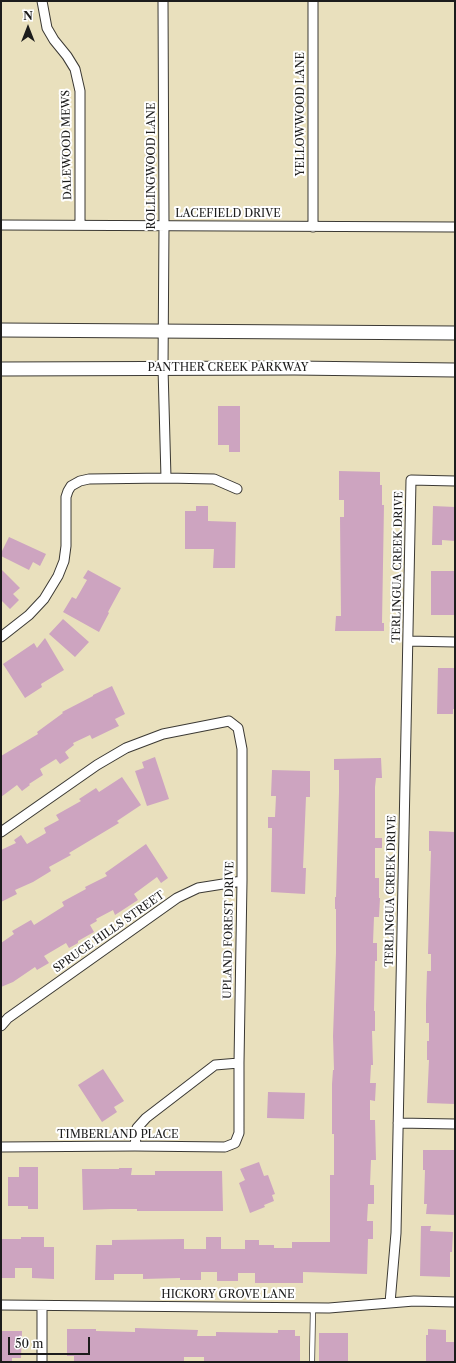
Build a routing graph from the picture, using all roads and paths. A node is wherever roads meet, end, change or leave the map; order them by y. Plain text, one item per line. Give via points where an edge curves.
1 (42, 1) edge
2 (163, 1) edge
3 (313, 1) edge
4 (1, 225) edge
5 (80, 225) junction
6 (164, 226) junction
7 (313, 227) junction
8 (455, 227) edge
9 (1, 330) edge
10 (163, 331) junction
11 (455, 333) edge
12 (163, 368) junction
13 (1, 369) edge
14 (455, 370) edge
15 (166, 478) junction
16 (455, 481) edge
17 (237, 489) dead end
18 (1, 637) edge
19 (408, 641) junction
20 (455, 642) edge
21 (1, 832) edge
22 (242, 881) junction
23 (1, 1026) edge
24 (239, 1063) junction
25 (398, 1123) junction
26 (455, 1124) edge
27 (235, 1143) joint
28 (135, 1146) junction
29 (1, 1147) edge
30 (455, 1302) edge
31 (390, 1303) junction
32 (1, 1305) edge
33 (42, 1306) junction
34 (313, 1308) junction
35 (42, 1362) edge
36 (312, 1362) edge

1 - 5 street, DALEWOOD MEWS via 47,28 75,69 80,91
2 - 6 street, ROLLINGWOOD LANE
3 - 7 street, YELLOWWOOD LANE
4 - 5 street, LACEFIELD DRIVE
5 - 6 street, LACEFIELD DRIVE
6 - 7 street, LACEFIELD DRIVE
6 - 10 street, ROLLINGWOOD LANE
7 - 8 street, LACEFIELD DRIVE
9 - 10 main road
10 - 11 main road
10 - 12 street, ROLLINGWOOD LANE
12 - 13 main road, PANTHER CREEK PARKWAY
12 - 14 main road, PANTHER CREEK PARKWAY
12 - 15 street, ROLLINGWOOD LANE
15 - 17 street via 214,479
15 - 18 street via 89,479 71,486 66,497 64,561 58,576 44,599 29,615
16 - 19 street, TERLINGUA CREEK DRIVE via 411,480
19 - 20 street
19 - 25 street, TERLINGUA CREEK DRIVE
21 - 22 street, UPLAND FOREST DRIVE via 96,765 126,748 163,734 229,721 238,728 242,748
22 - 23 street, SPRUCE HILLS STREET via 198,888 177,898 8,1018
22 - 24 street, UPLAND FOREST DRIVE
24 - 27 street, UPLAND FOREST DRIVE via 239,1133
24 - 28 street via 215,1065 146,1118 137,1128
25 - 26 street
25 - 31 street, TERLINGUA CREEK DRIVE via 396,1233
27 - 28 street, TIMBERLAND PLACE via 225,1147
28 - 29 street, TIMBERLAND PLACE
30 - 31 street, HICKORY GROVE LANE
31 - 34 street, HICKORY GROVE LANE
32 - 33 street, HICKORY GROVE LANE
33 - 34 street, HICKORY GROVE LANE
33 - 35 street
34 - 36 lane

